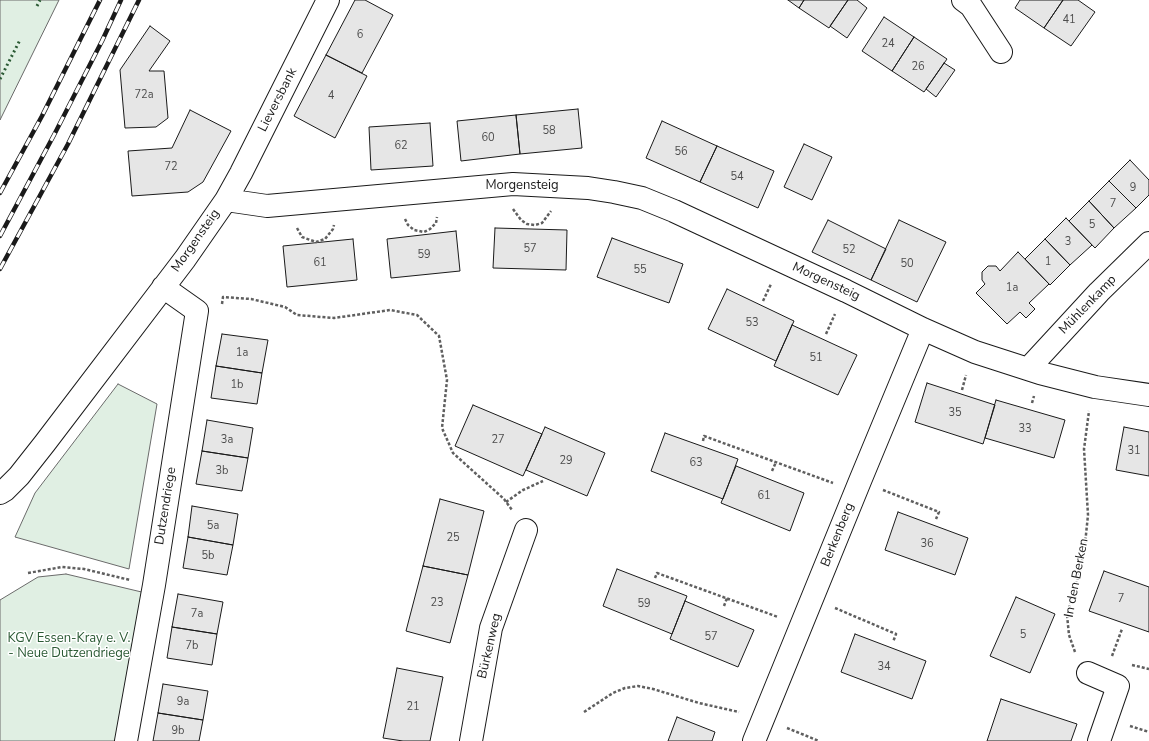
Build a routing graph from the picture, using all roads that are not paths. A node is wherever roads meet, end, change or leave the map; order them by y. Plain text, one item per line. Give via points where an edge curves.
1 (328, 0) edge
2 (962, 0) edge
3 (1001, 52) dead end
4 (226, 200) junction
5 (1149, 243) edge
6 (163, 287) junction
7 (923, 329) junction
8 (1028, 369) junction
9 (1149, 396) edge
10 (0, 493) edge
11 (526, 530) road end
12 (1088, 673) road end
13 (126, 741) edge
14 (471, 741) edge
15 (754, 741) edge
16 (1099, 741) edge

1 - 4 street, Lieversbank
2 - 3 street via 971,6
4 - 6 street, Morgensteig
4 - 7 street, Morgensteig via 267,206 513,184 582,187 614,192 642,198 674,212
5 - 8 street, Mühlenkamp
6 - 10 street, Morgensteig via 19,476
6 - 13 street, Dutzendriege via 197,311 154,585
7 - 8 street, Morgensteig via 974,352
7 - 15 street, Berkenberg
8 - 9 street, Morgensteig via 1095,387
11 - 14 street, Bürkenweg via 491,628
12 - 16 street via 1118,686

